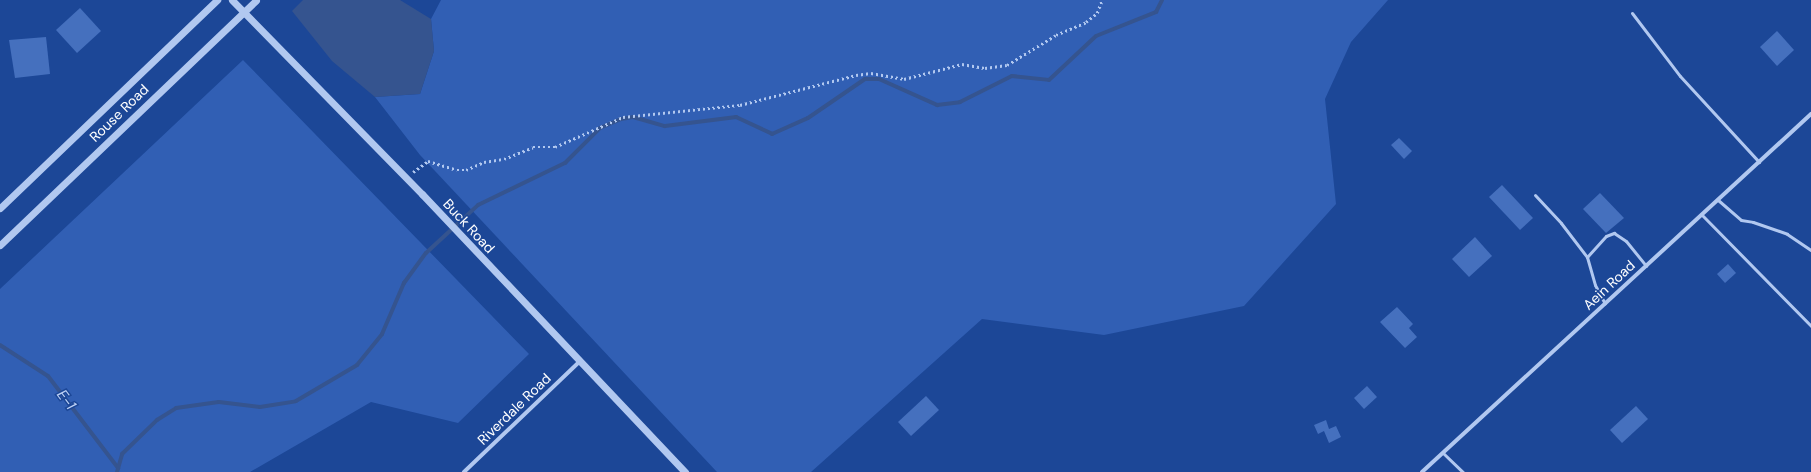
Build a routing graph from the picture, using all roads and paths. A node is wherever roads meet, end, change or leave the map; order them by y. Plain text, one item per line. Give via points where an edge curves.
1 (217, 0) edge
2 (232, 0) edge
3 (256, 0) edge
4 (1102, 0) edge
5 (243, 12) junction
6 (1632, 13) dead end
7 (1811, 114) edge
8 (1759, 162) junction
9 (413, 172) dead end
10 (1536, 195) dead end
11 (1718, 200) junction
12 (0, 208) edge
13 (1702, 215) junction
14 (0, 245) edge
15 (1811, 250) edge
16 (1587, 257) junction
17 (1646, 266) junction
18 (1605, 304) junction
19 (1811, 326) edge
20 (580, 361) junction
21 (1443, 453) junction
22 (464, 472) edge
23 (685, 472) edge
24 (1422, 472) edge
25 (1462, 472) edge

1 - 12 street, Rouse Road
2 - 5 street, Buck Road
3 - 5 street, Rouse Road
4 - 9 path via 1097,13 1086,22 1056,35 1007,65 985,68 962,64 904,79 863,74 740,105 622,118 555,147 532,147 504,159 484,162 466,170 457,170 428,161
5 - 14 street, Rouse Road
5 - 20 street, Buck Road via 422,194
6 - 8 lane via 1680,76
7 - 8 street, Aein Road
8 - 11 street, Aein Road
10 - 16 lane via 1561,222
11 - 13 street, Aein Road
11 - 15 lane via 1741,220 1787,234
13 - 17 street, Aein Road
13 - 19 lane
16 - 17 lane via 1606,236 1614,233 1626,241
16 - 18 lane
17 - 18 street, Aein Road
18 - 21 street, Aein Road
20 - 22 street, Riverdale Road
20 - 23 street, Buck Road
21 - 24 street, Aein Road
21 - 25 lane

